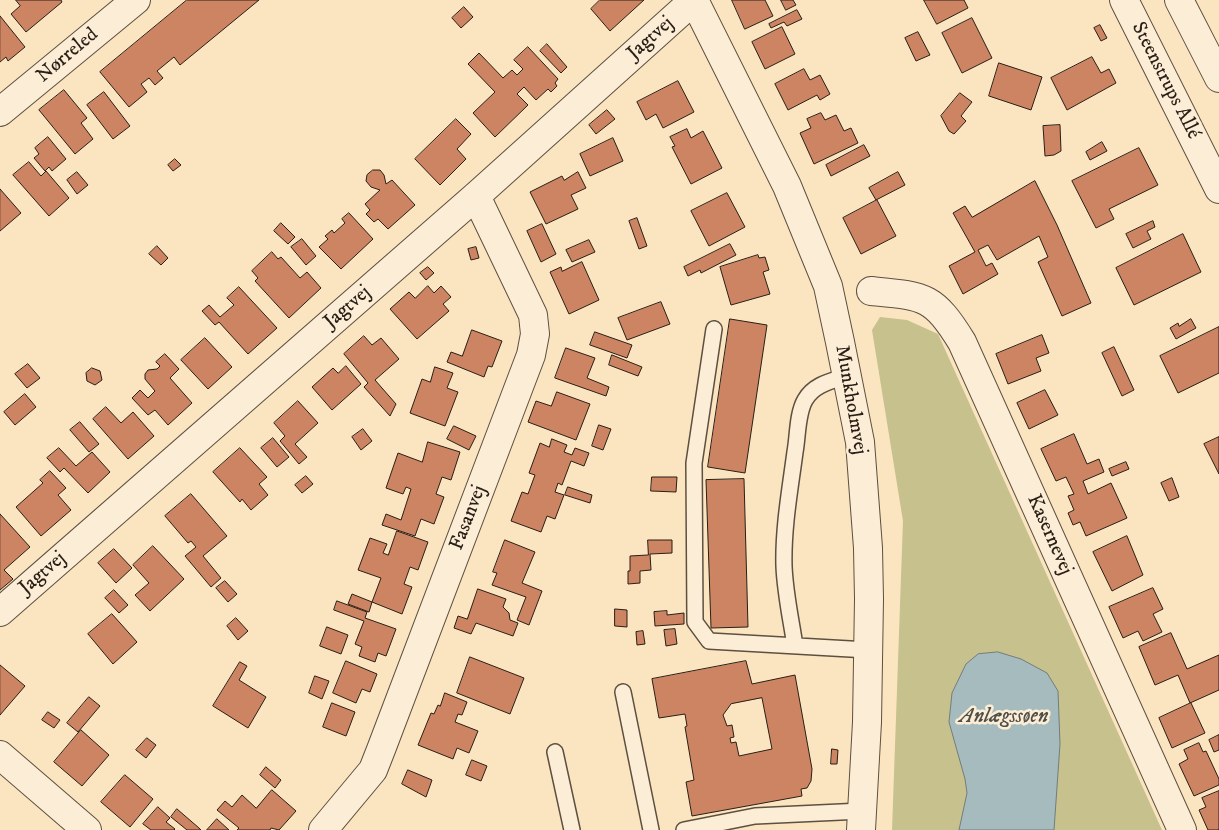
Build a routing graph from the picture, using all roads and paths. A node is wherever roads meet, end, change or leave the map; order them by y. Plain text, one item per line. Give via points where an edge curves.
1 (136, 0) edge
2 (694, 0) edge
3 (1124, 0) edge
4 (1179, 0) edge
5 (1219, 78) edge
6 (0, 112) edge
7 (1219, 189) edge
8 (476, 196) junction
9 (871, 291) dead end
10 (714, 329) dead end
11 (847, 376) junction
12 (0, 612) edge
13 (795, 646) junction
14 (868, 650) junction
15 (623, 692) dead end
16 (556, 752) dead end
17 (0, 755) edge
18 (862, 820) edge
19 (754, 823) edge
20 (87, 830) edge
21 (323, 830) edge
22 (572, 830) edge
23 (651, 830) edge
24 (684, 830) edge
25 (1182, 830) edge

1 - 6 street, Nørreled
2 - 8 street, Jagtvej
2 - 11 street, Munkholmvej via 791,195 828,286
3 - 7 street, Steenstrups Allé
4 - 5 street
8 - 12 street, Jagtvej
8 - 21 street, Fasanvej via 533,315 535,334 531,355 373,770
9 - 25 street, Kasernevej via 911,295 926,300 938,308 962,342
10 - 13 lane via 694,463 695,622 709,641
11 - 13 lane via 820,385 812,392 805,400 800,418 784,552
11 - 14 street, Munkholmvej via 860,442 864,494 868,548
13 - 14 lane
14 - 18 street, Munkholmvej
15 - 23 lane
16 - 22 lane
17 - 20 street
18 - 19 lane
19 - 24 lane

